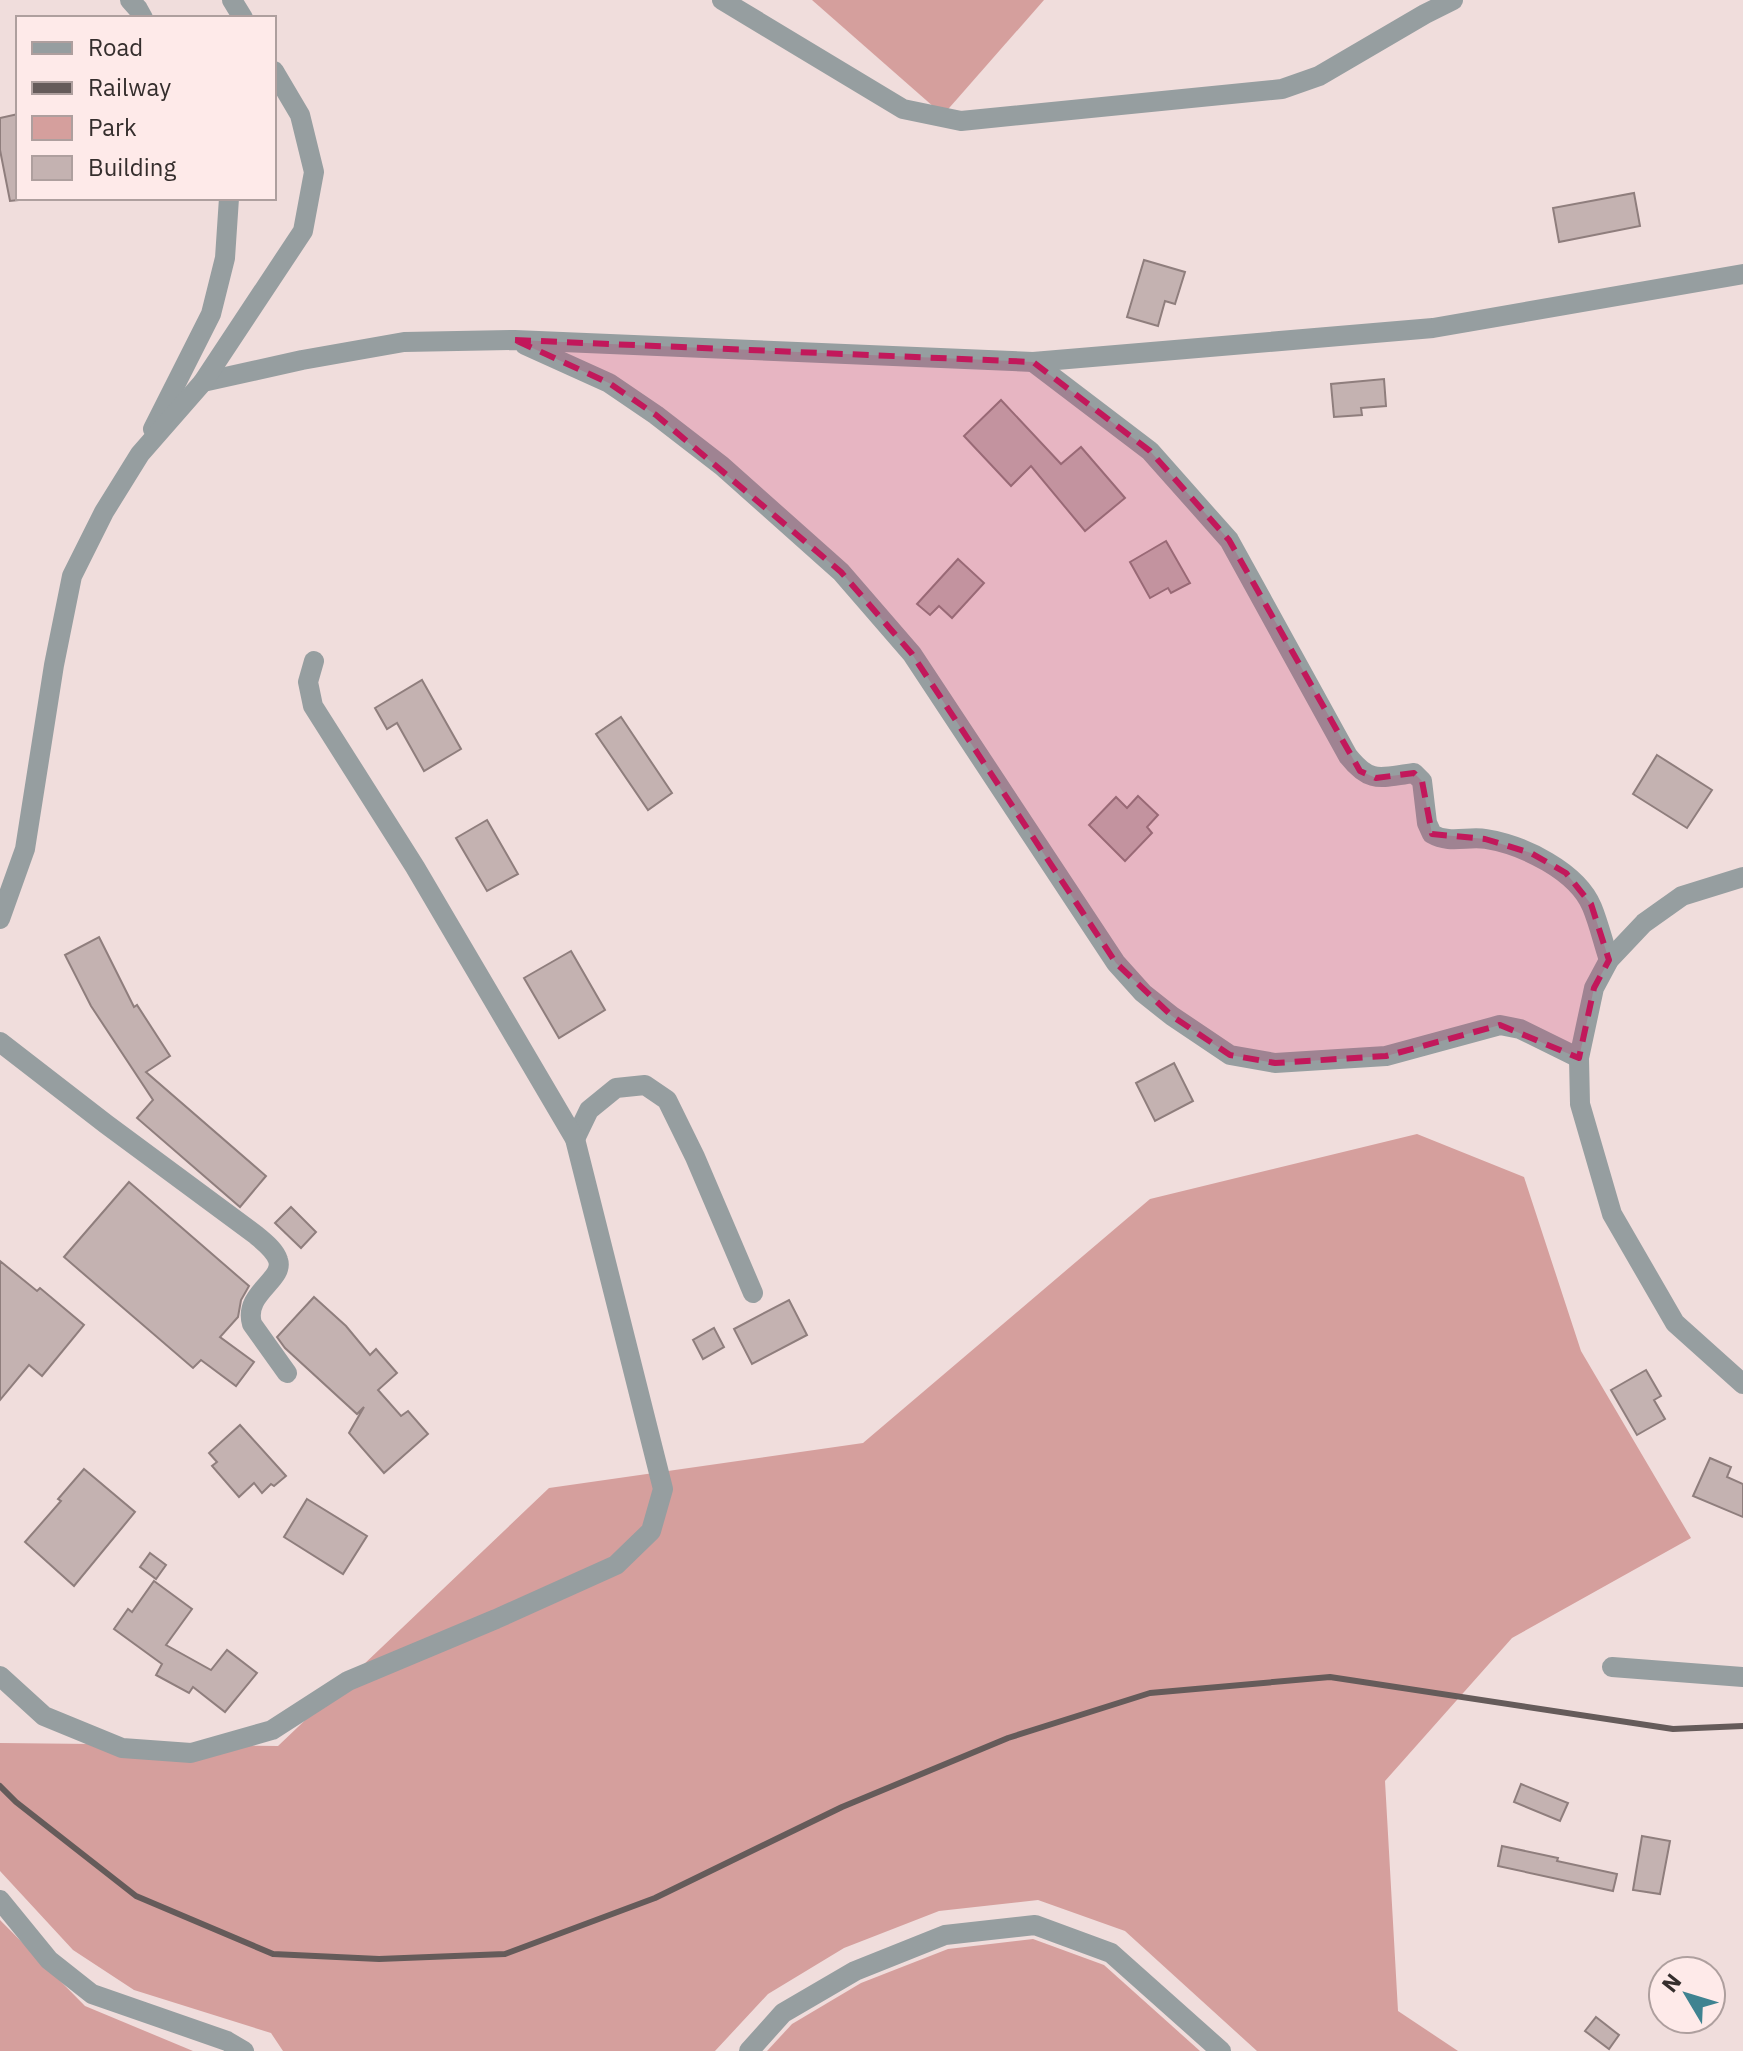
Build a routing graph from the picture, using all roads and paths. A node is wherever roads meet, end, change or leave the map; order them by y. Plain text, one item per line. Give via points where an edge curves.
1 (130, 0) edge
2 (722, 0) edge
3 (1453, 0) edge
4 (142, 16) edge
5 (276, 74) edge
6 (229, 200) edge
7 (1743, 274) edge
8 (515, 340) junction
9 (1033, 362) junction
10 (203, 382) junction
11 (140, 454) junction
12 (314, 661) dead end
13 (1743, 877) edge
14 (0, 919) edge
15 (1609, 960) junction
16 (0, 1042) edge
17 (1579, 1058) junction
18 (575, 1139) junction
19 (753, 1293) dead end
20 (287, 1373) dead end
21 (1743, 1384) edge
22 (1612, 1667) dead end
23 (0, 1676) edge
24 (1743, 1677) edge
25 (0, 1900) edge
26 (244, 2051) edge
27 (749, 2051) edge
28 (1221, 2051) edge

1 - 4 street
2 - 3 street via 903,109 961,121 1282,89 1319,76
5 - 10 street via 300,115 314,172 303,231
6 - 11 street via 225,258 211,314
7 - 9 street via 1433,328
8 - 9 street
8 - 10 street via 404,342
8 - 17 street via 609,383 656,415 841,572 912,654 1116,963 1172,1016 1230,1055 1275,1063 1386,1056 1500,1025 1520,1029
9 - 15 street via 1150,451 1229,540 1360,771 1376,778 1418,776 1427,823 1441,839 1485,839 1531,853 1566,873 1591,904
10 - 11 street
11 - 14 street via 72,576 25,849
12 - 18 street via 308,682 313,706
13 - 15 street via 1682,896 1644,923
15 - 17 street via 1594,988
16 - 20 street via 272,1250 279,1266 251,1305 250,1316
17 - 21 street via 1580,1104 1612,1214 1675,1323
18 - 19 street via 589,1110 616,1088 645,1085 667,1100
18 - 23 street via 663,1489 651,1531 616,1565 348,1681 272,1730 191,1753 109,1743 44,1716
22 - 24 street
25 - 26 street via 49,1960 92,1994
27 - 28 street via 783,2013 855,1971 945,1935 1035,1925 1111,1953

